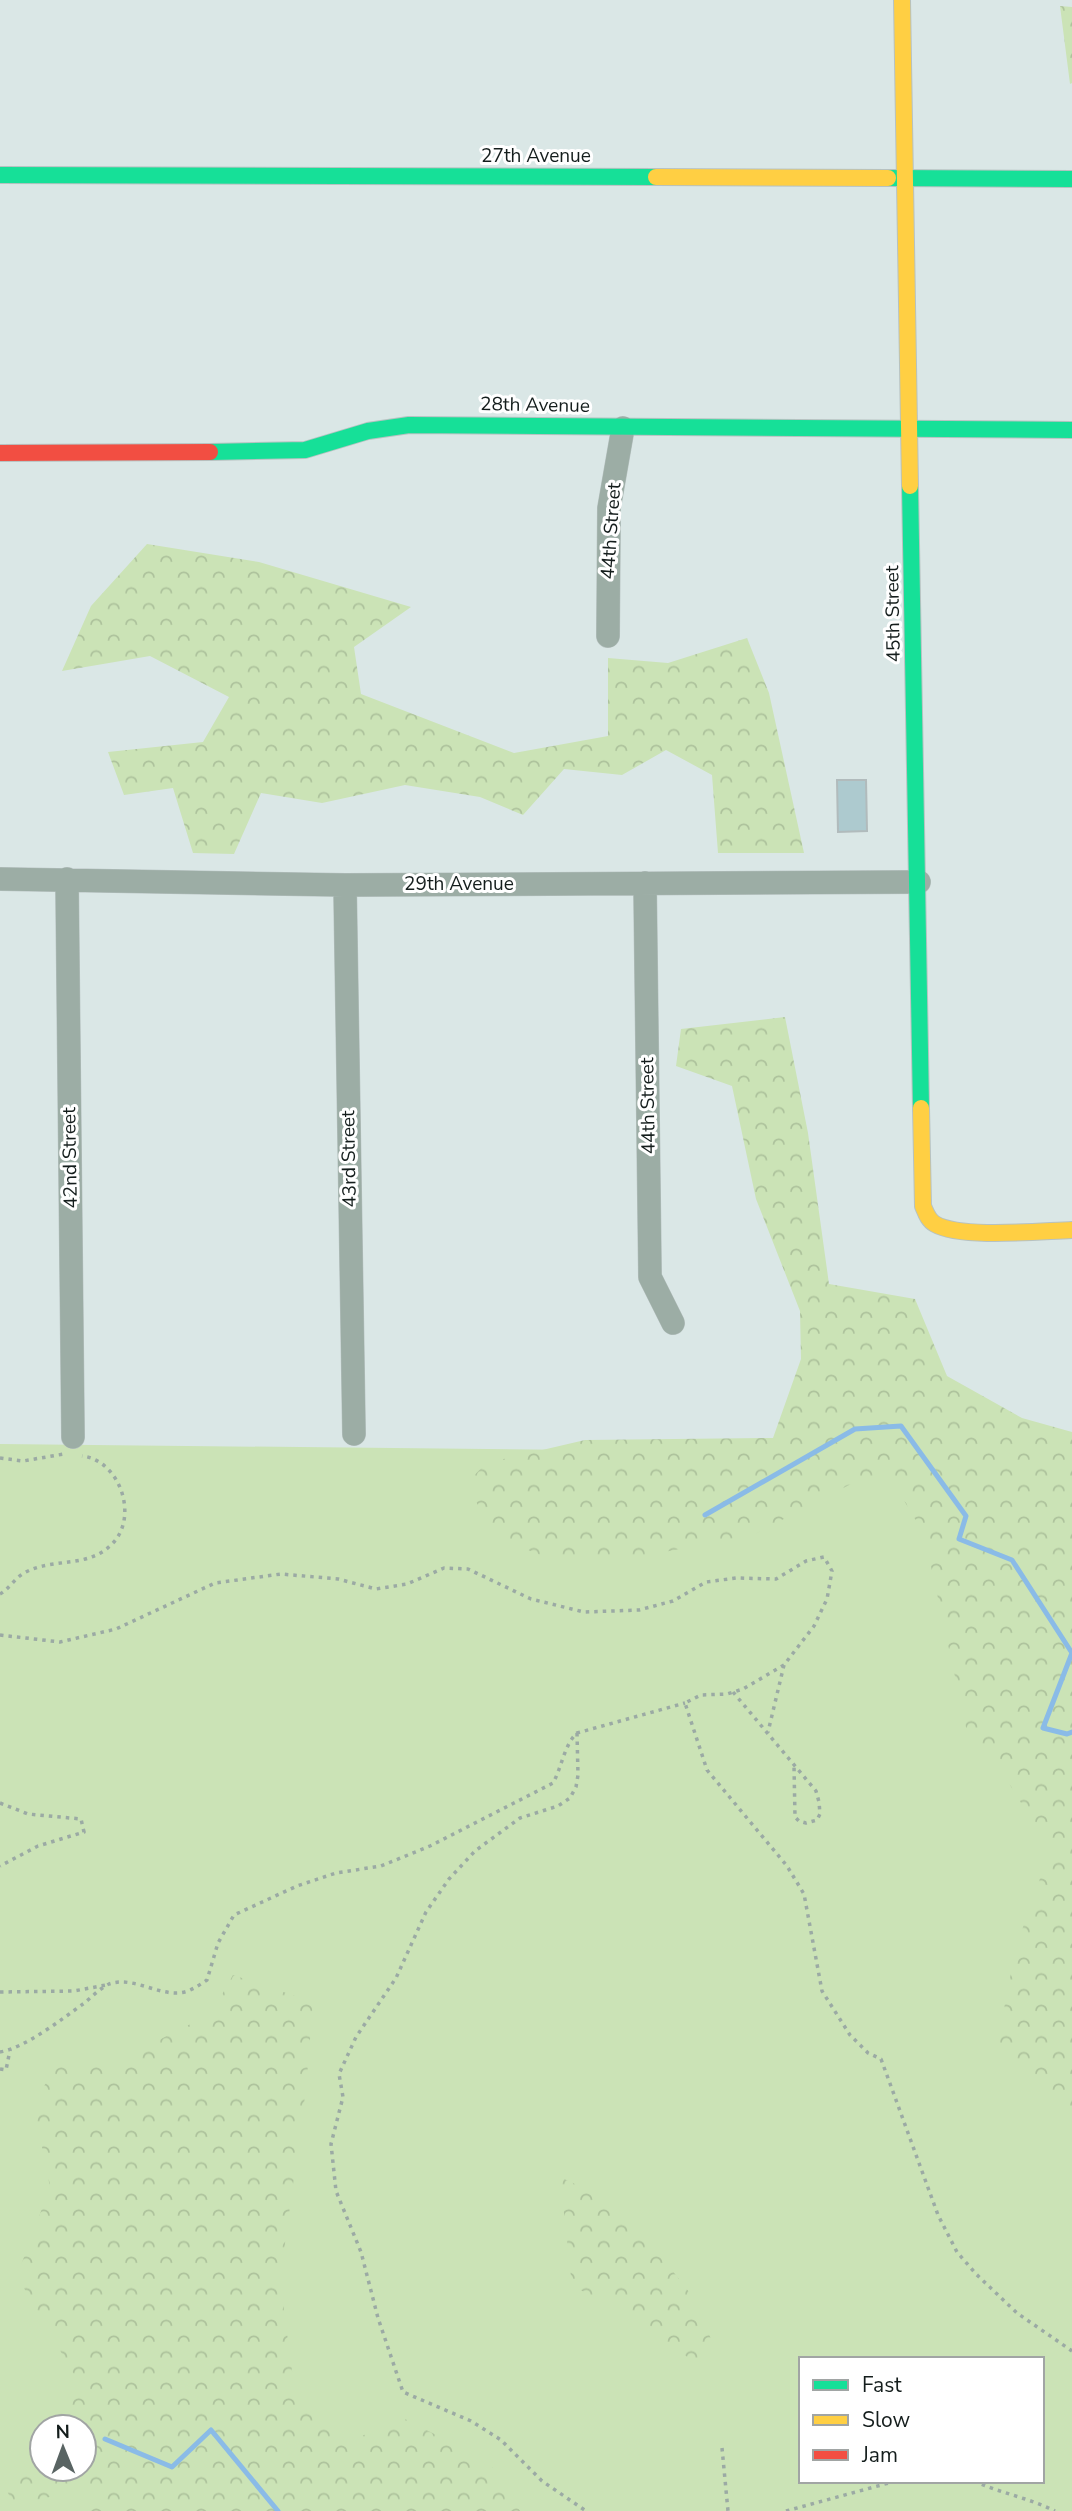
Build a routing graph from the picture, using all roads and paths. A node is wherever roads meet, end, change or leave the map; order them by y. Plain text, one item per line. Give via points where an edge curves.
1 (902, 0) edge
2 (0, 174) edge
3 (907, 177) junction
4 (1072, 179) edge
5 (623, 428) junction
6 (911, 430) junction
7 (1072, 430) edge
8 (0, 453) edge
9 (608, 636) dead end
10 (0, 879) edge
11 (66, 880) junction
12 (919, 882) junction
13 (645, 883) junction
14 (345, 884) junction
15 (1072, 1230) edge
16 (673, 1323) dead end
17 (354, 1434) dead end
18 (73, 1437) dead end
19 (0, 1458) edge
20 (0, 1594) edge
21 (0, 1635) edge
22 (784, 1665) junction
23 (733, 1692) junction
24 (685, 1703) junction
25 (768, 1732) junction
26 (577, 1733) junction
27 (794, 1766) junction
28 (0, 1803) edge
29 (0, 1866) edge
30 (109, 1984) junction
31 (0, 1992) edge
32 (10, 2050) junction
33 (0, 2052) edge
34 (0, 2069) edge
35 (1072, 2351) edge
36 (722, 2448) dead end
37 (889, 2483) edge
38 (978, 2483) edge
39 (586, 2511) edge
40 (728, 2511) edge
41 (786, 2511) edge
42 (1055, 2511) edge

1 - 3 street, 45th Street
2 - 3 street, 27th Avenue
3 - 4 street, 27th Avenue
3 - 6 street, 45th Street
5 - 6 street, 28th Avenue
5 - 8 street, 28th Avenue via 409,425 368,431 305,450 258,454
5 - 9 street, 44th Street via 609,508
6 - 7 street, 28th Avenue
6 - 12 street, 45th Street
10 - 11 street, 29th Avenue
11 - 14 street, 29th Avenue
11 - 18 street, 42nd Street
12 - 13 street, 29th Avenue
12 - 15 street, 45th Street via 921,1188 927,1216 933,1223 955,1230
13 - 14 street, 29th Avenue
13 - 16 street, 44th Street via 650,1278
14 - 17 street, 43rd Street
19 - 20 path via 92,1457 116,1478 125,1504 122,1530 111,1545 86,1561 50,1564 23,1573
21 - 22 path via 60,1642 116,1629 215,1583 281,1574 338,1579 376,1589 407,1584 443,1568 468,1569 531,1599 584,1612 639,1610 673,1601 706,1582 776,1578 806,1561 824,1557 832,1571 827,1599 814,1626
22 - 23 path
22 - 25 path
23 - 24 path via 701,1695
23 - 25 path
24 - 26 path
24 - 35 path via 707,1770 787,1866 804,1894 822,1991 850,2035 881,2059 938,2215 957,2252 1017,2313
25 - 27 path
26 - 30 path via 569,1740 553,1783 381,1866 297,1886 234,1915 218,1943 207,1980 186,1992
26 - 39 path via 578,1775 570,1798 520,1818 475,1851 426,1912 396,1978 356,2037 339,2074 343,2097 331,2144 336,2191 403,2392 471,2421 501,2440 542,2481
27 - 27 path via 795,1816 813,1822 820,1814 816,1791
28 - 29 path via 28,1814 81,1819 84,1832 38,1846
30 - 31 path via 74,1991
30 - 32 path
32 - 33 path
32 - 34 path via 6,2070
36 - 40 path
37 - 41 path
38 - 42 path

